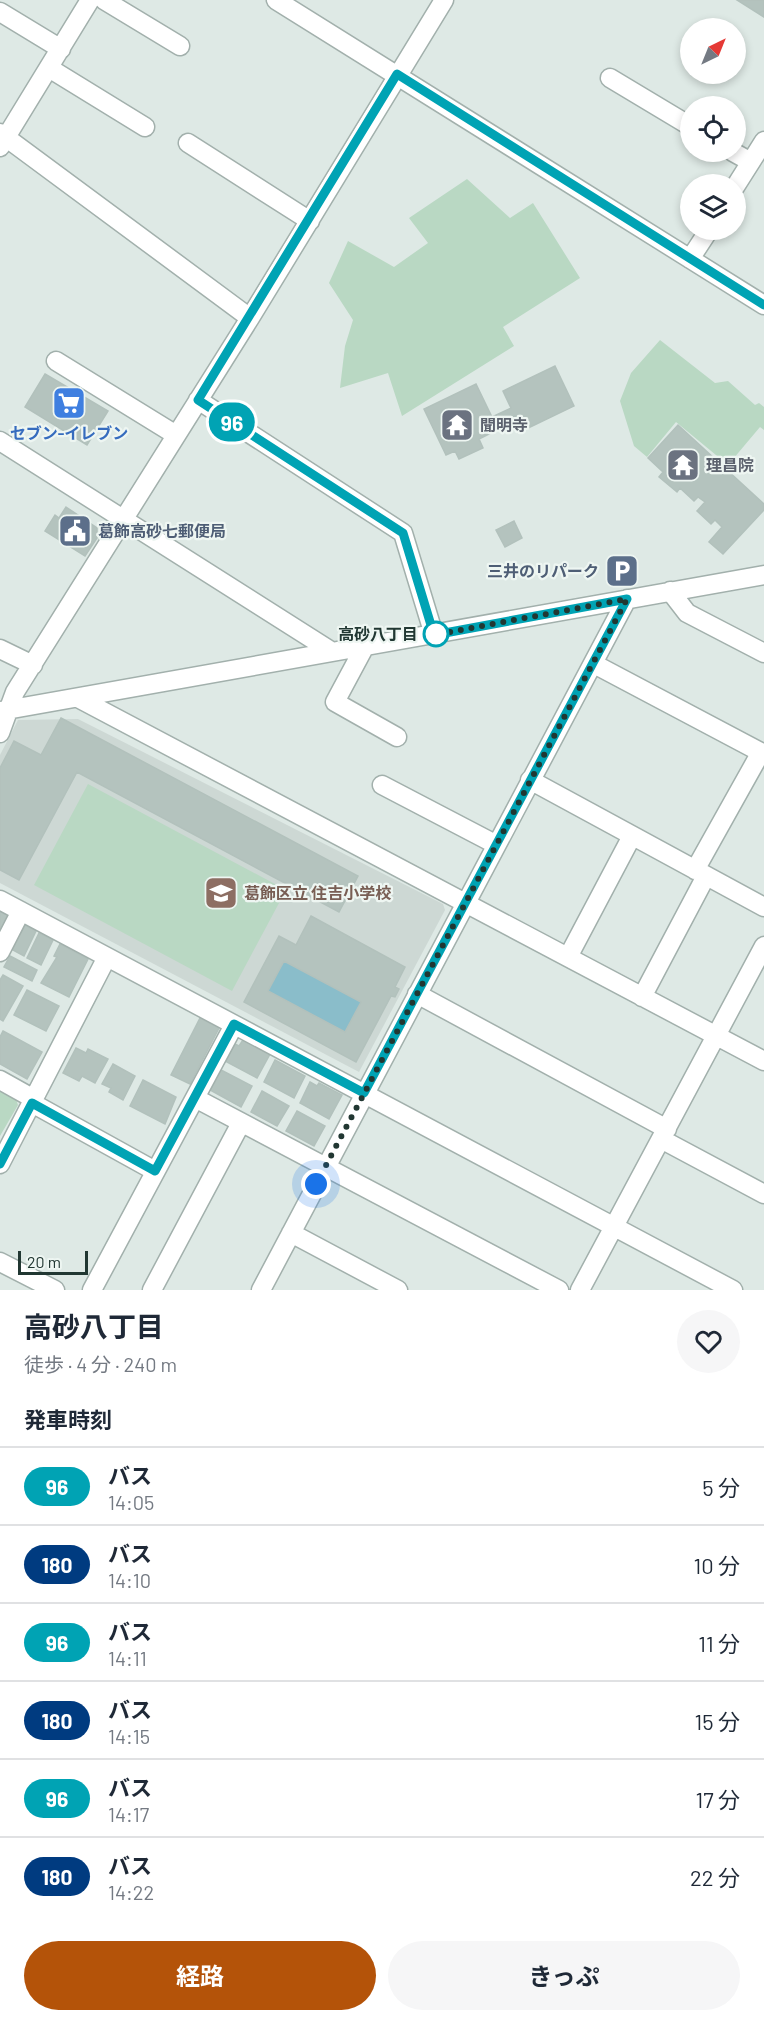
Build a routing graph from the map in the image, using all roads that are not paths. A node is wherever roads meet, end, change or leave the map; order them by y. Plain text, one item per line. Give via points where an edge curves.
1 (90, 0) edge
2 (104, 0) edge
3 (276, 0) edge
4 (444, 0) edge
5 (0, 12) edge
6 (180, 46) dead end
7 (60, 49) junction
8 (49, 68) junction
9 (397, 74) junction
10 (610, 78) dead end
11 (680, 120) edge
12 (145, 127) dead end
13 (2, 139) edge
14 (764, 141) edge
15 (188, 143) dead end
16 (746, 159) edge
17 (751, 162) junction
18 (743, 174) edge
19 (310, 221) junction
20 (702, 240) edge
21 (690, 259) junction
22 (764, 305) edge
23 (250, 318) junction
24 (56, 361) dead end
25 (198, 400) junction
26 (176, 435) junction
27 (0, 441) edge
28 (123, 520) junction
29 (764, 574) edge
30 (670, 591) junction
31 (627, 599) junction
32 (434, 635) junction
33 (365, 646) junction
34 (0, 649) edge
35 (331, 651) junction
36 (764, 653) edge
37 (594, 664) junction
38 (33, 665) junction
39 (78, 698) junction
40 (5, 710) edge
41 (0, 734) edge
42 (397, 737) dead end
43 (762, 753) edge
44 (530, 780) junction
45 (382, 785) dead end
46 (632, 836) junction
47 (495, 844) junction
48 (701, 873) junction
49 (0, 900) edge
50 (464, 902) junction
51 (764, 907) edge
52 (21, 911) junction
53 (764, 946) edge
54 (0, 952) edge
55 (107, 957) junction
56 (568, 957) junction
57 (417, 994) junction
58 (642, 997) junction
59 (234, 1024) junction
60 (716, 1036) junction
61 (764, 1061) edge
62 (0, 1080) edge
63 (364, 1093) junction
64 (195, 1098) junction
65 (33, 1101) junction
66 (241, 1123) junction
67 (664, 1134) junction
68 (0, 1164) edge
69 (325, 1168) junction
70 (155, 1171) junction
71 (764, 1194) edge
72 (615, 1227) junction
73 (291, 1233) junction
74 (0, 1262) edge
75 (55, 1290) edge
76 (92, 1290) edge
77 (152, 1290) edge
78 (261, 1290) edge
79 (398, 1290) edge
80 (559, 1290) edge
81 (580, 1290) edge
82 (733, 1290) edge

1 - 7 street
2 - 6 street
3 - 9 street
4 - 9 street
5 - 7 street
7 - 8 street
8 - 12 street
8 - 13 street
9 - 19 street
9 - 21 street
10 - 11 street
13 - 23 street
14 - 17 street
15 - 19 street
16 - 17 street
17 - 18 street
19 - 23 street
20 - 21 street
21 - 22 street
23 - 25 street
24 - 26 street
25 - 26 street
25 - 32 street via 403,533
26 - 28 street
27 - 28 street
28 - 35 street
28 - 38 street
29 - 30 street
30 - 31 street
30 - 36 street via 687,613
31 - 32 street
31 - 37 street
32 - 33 street
33 - 35 street
33 - 42 street via 335,702
34 - 38 street
35 - 39 street
37 - 43 street
37 - 44 street
38 - 40 street
39 - 40 street
39 - 50 street
40 - 41 street
43 - 48 street
44 - 46 street
44 - 47 street
45 - 47 street
46 - 48 street
46 - 56 street
47 - 50 street
48 - 51 street
48 - 58 street
49 - 52 street
50 - 56 street
50 - 57 street
52 - 54 street
52 - 55 street
53 - 60 street
55 - 59 street
55 - 65 street
56 - 58 street
57 - 63 street
57 - 67 street
58 - 60 street
59 - 63 street
59 - 64 street
60 - 61 street
60 - 67 street
62 - 65 street
63 - 69 street
63 - 72 street
64 - 66 street
64 - 70 street
65 - 68 street
65 - 70 street
66 - 69 street
66 - 77 street
67 - 71 street
67 - 72 street
69 - 73 street
69 - 80 street
70 - 76 street
72 - 81 street
72 - 82 street
73 - 78 street
73 - 79 street
74 - 75 street

